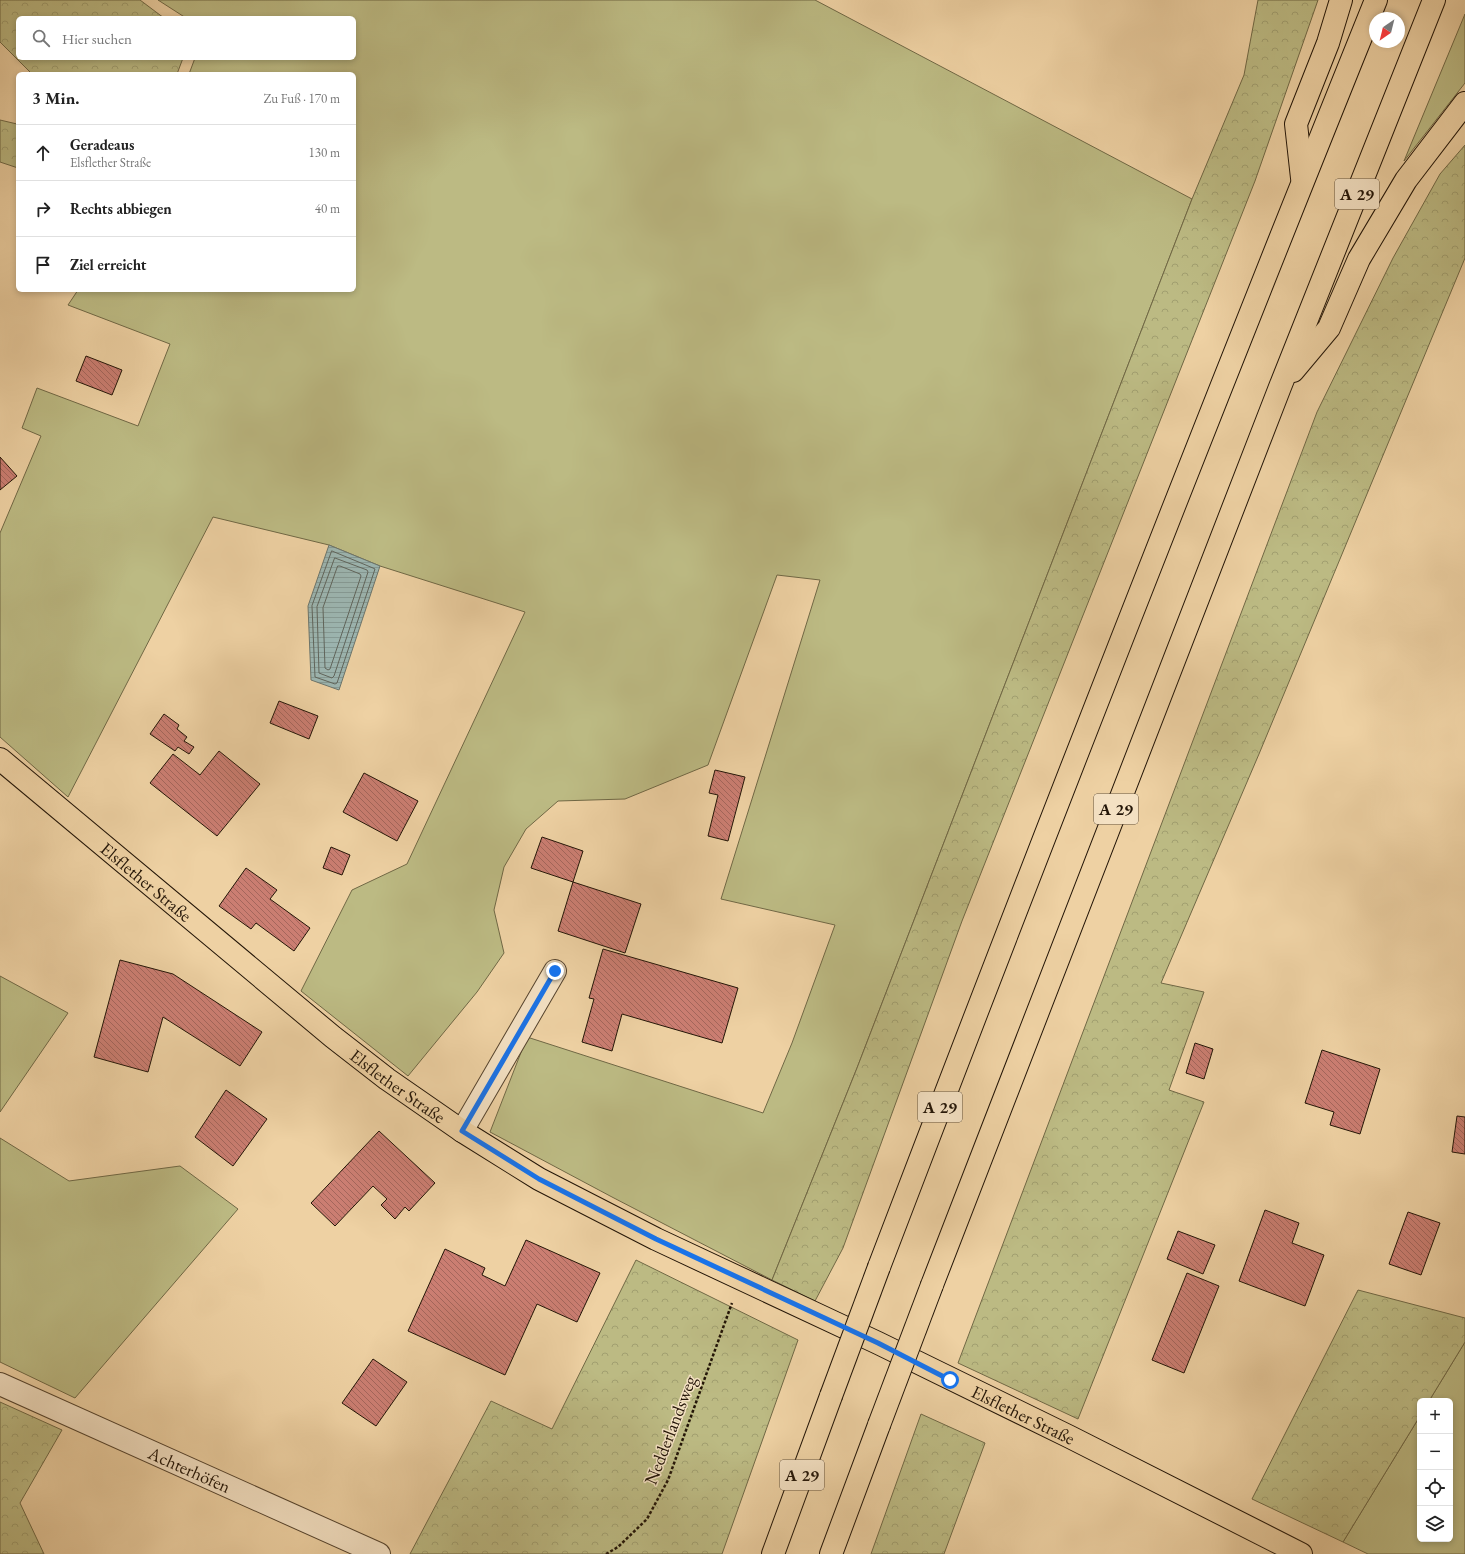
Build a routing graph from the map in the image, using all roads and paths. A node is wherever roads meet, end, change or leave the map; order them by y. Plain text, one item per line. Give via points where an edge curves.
1 (1341, 0) edge
2 (1376, 0) edge
3 (1434, 0) edge
4 (1465, 103) edge
5 (1303, 181) junction
6 (1280, 387) junction
7 (0, 759) edge
8 (555, 971) dead end
9 (462, 1131) junction
10 (734, 1299) dead end
11 (0, 1384) edge
12 (379, 1554) edge
13 (606, 1554) edge
14 (773, 1554) edge
15 (831, 1554) edge
16 (1301, 1554) edge

1 - 5 main road via 1328,43 1296,124
2 - 5 main road, A 29
3 - 6 main road, A 29
4 - 6 main road via 1406,180 1359,259 1328,328
5 - 14 main road, A 29, bridge via 1002,946
6 - 15 main road, A 29, bridge via 932,1285
7 - 9 main road, Elsflether Straße via 333,1037 387,1079
8 - 9 lane
9 - 16 main road, Elsflether Straße via 539,1179 656,1239 878,1343
10 - 13 path, Nedderlandsweg via 668,1480 647,1519 618,1547
11 - 12 lane, Achterhöfen

